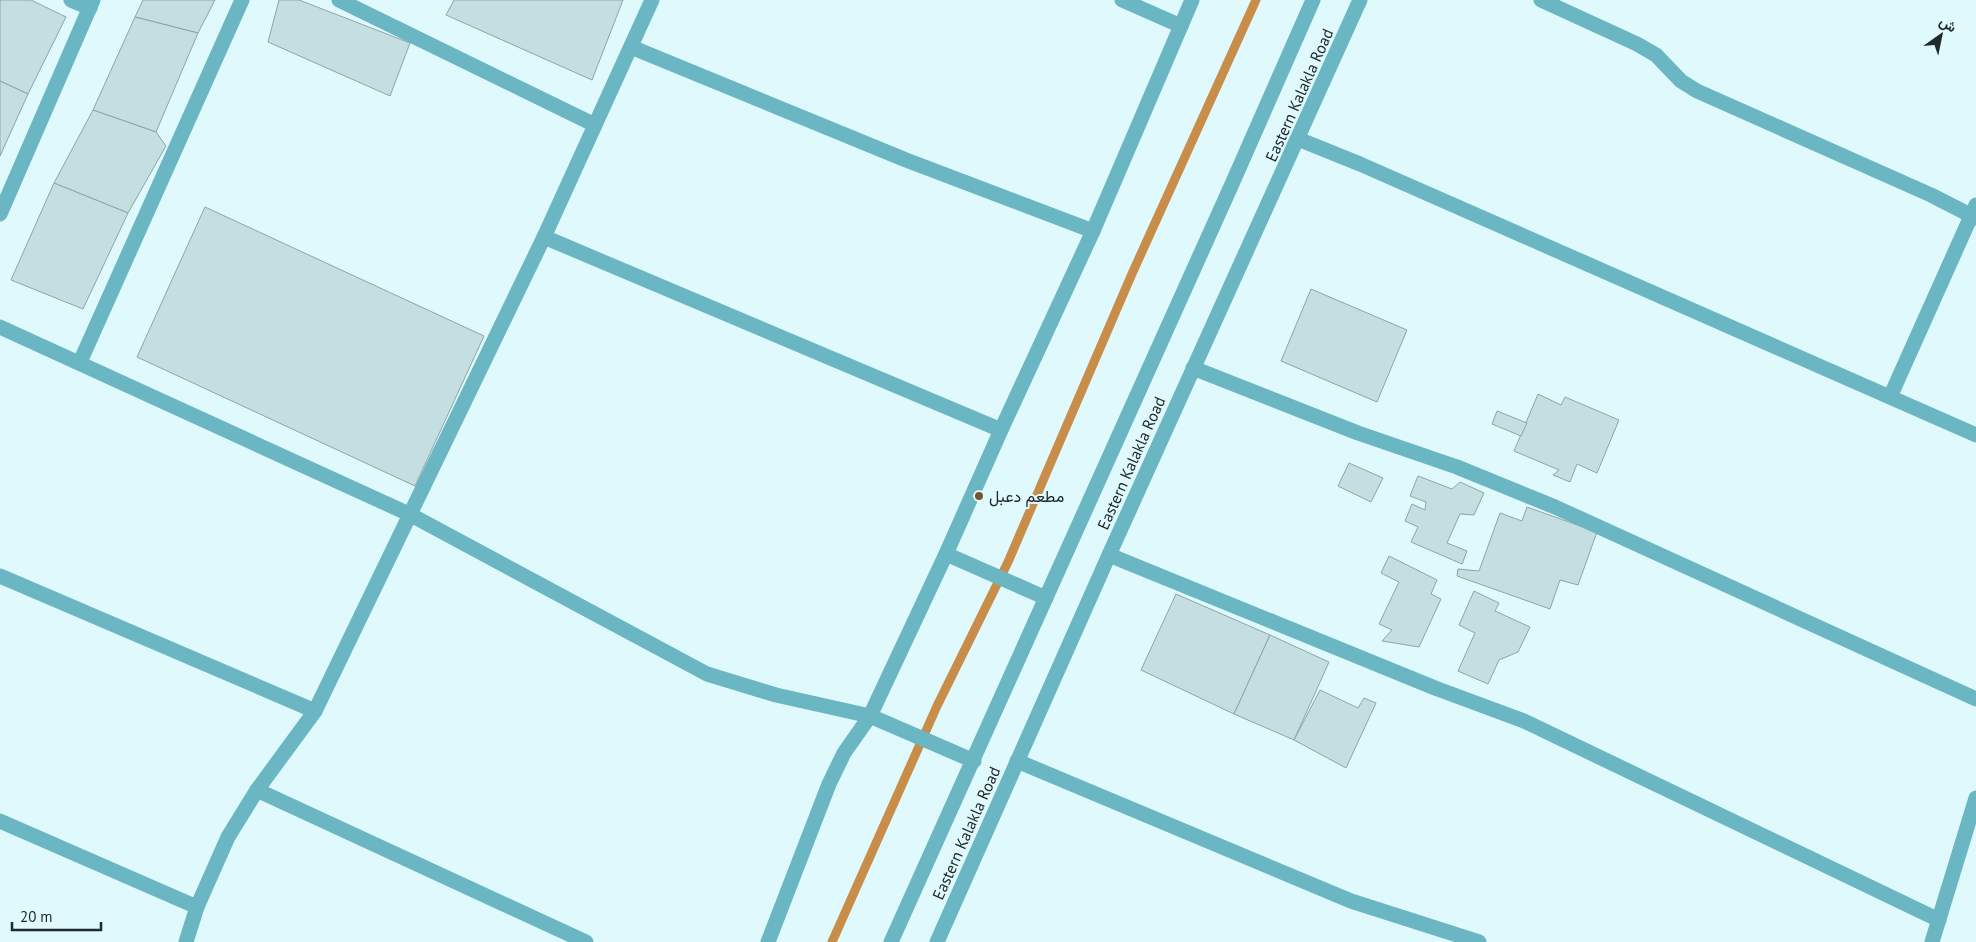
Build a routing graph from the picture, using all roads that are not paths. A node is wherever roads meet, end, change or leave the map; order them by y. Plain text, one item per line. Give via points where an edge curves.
1 (71, 0) edge
2 (242, 0) edge
3 (340, 0) edge
4 (652, 0) edge
5 (1122, 0) edge
6 (1192, 0) edge
7 (1313, 0) edge
8 (1360, 0) edge
9 (1541, 0) edge
10 (92, 4) edge
11 (1181, 26) junction
12 (631, 47) junction
13 (595, 125) junction
14 (1298, 139) junction
15 (2, 206) edge
16 (1974, 213) edge
17 (1093, 231) junction
18 (544, 237) junction
19 (0, 327) edge
20 (80, 362) junction
21 (1193, 368) junction
22 (1890, 397) junction
23 (1001, 430) junction
24 (1976, 436) edge
25 (409, 514) junction
26 (946, 554) junction
27 (1109, 555) junction
28 (0, 576) edge
29 (1046, 598) junction
30 (1976, 698) edge
31 (315, 711) junction
32 (870, 716) junction
33 (974, 761) junction
34 (1017, 761) junction
35 (257, 790) junction
36 (1976, 798) edge
37 (0, 821) edge
38 (197, 907) junction
39 (1939, 920) junction
40 (186, 942) edge
41 (586, 942) edge
42 (768, 942) edge
43 (892, 942) edge
44 (937, 942) edge
45 (1479, 942) edge
46 (1932, 942) edge

1 - 10 street
2 - 20 street
3 - 13 street
4 - 12 street
5 - 11 street
6 - 11 street
7 - 29 street, Eastern Kalakla Road
8 - 14 street, Eastern Kalakla Road
9 - 16 street via 1637,44 1697,91
10 - 15 street
11 - 17 street
12 - 13 street
12 - 17 street via 906,160
13 - 18 street
14 - 21 street, Eastern Kalakla Road
14 - 22 street
16 - 22 street
17 - 23 street
18 - 23 street
18 - 25 street
19 - 20 street
20 - 25 street
21 - 27 street, Eastern Kalakla Road
21 - 30 street via 1358,433 1457,467 1546,504
22 - 24 street
23 - 26 street
25 - 31 street
25 - 32 street via 707,674 776,695
26 - 29 street
26 - 32 street
27 - 34 street, Eastern Kalakla Road
27 - 39 street via 1436,688 1524,720
28 - 31 street
29 - 33 street, Eastern Kalakla Road
31 - 35 street
32 - 33 street
32 - 42 street via 844,753 829,784
33 - 43 street, Eastern Kalakla Road
34 - 44 street, Eastern Kalakla Road
34 - 45 street via 1351,901
35 - 38 street via 228,837
35 - 41 street
36 - 39 street
37 - 38 street
38 - 40 street
39 - 46 street

